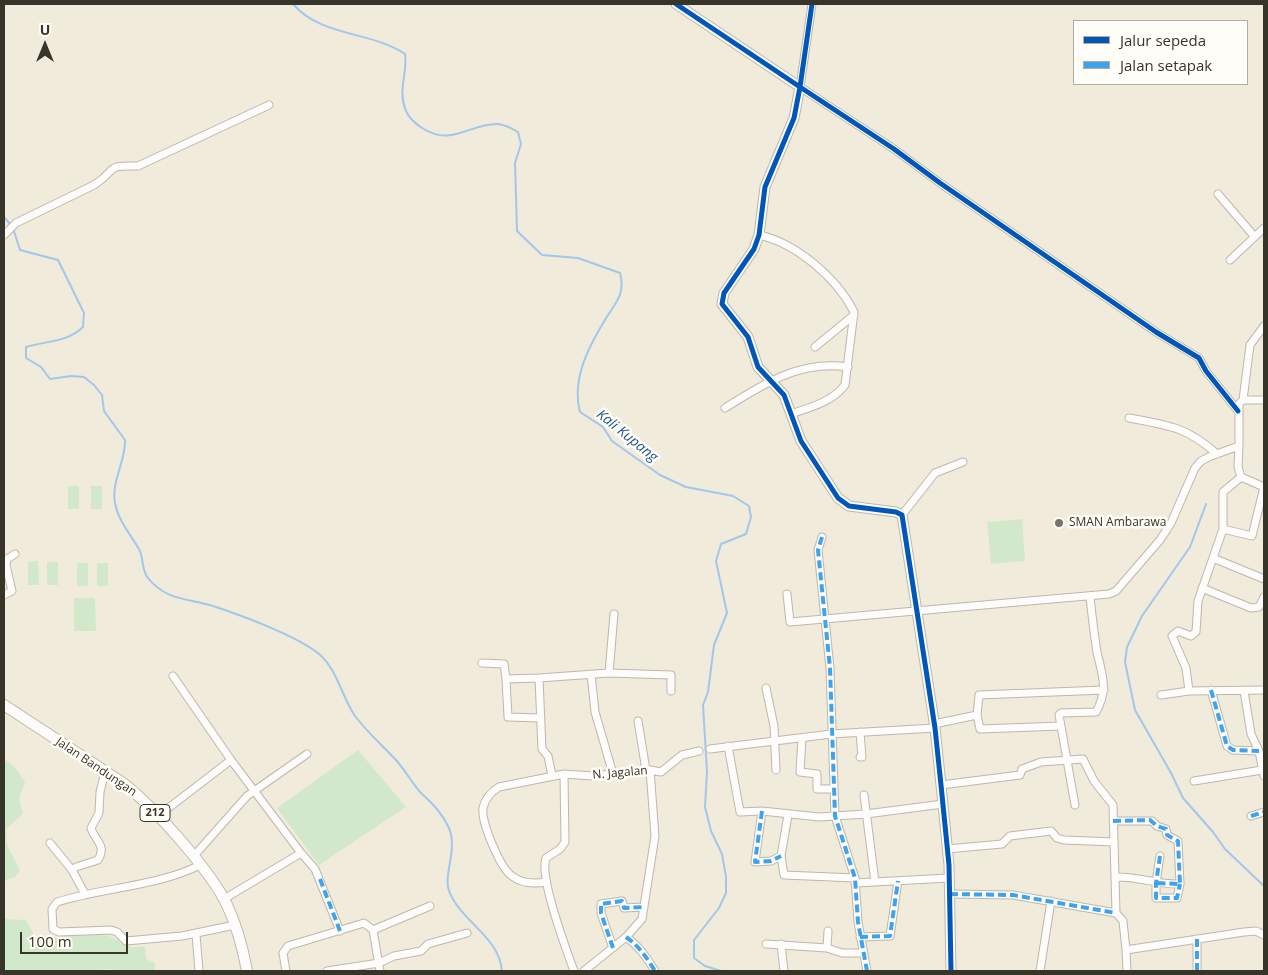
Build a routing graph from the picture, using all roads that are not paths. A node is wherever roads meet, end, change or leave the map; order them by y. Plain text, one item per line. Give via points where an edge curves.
1 (676, 4) edge
2 (812, 4) edge
3 (800, 86) junction
4 (269, 105) dead end
5 (1218, 194) dead end
6 (1264, 228) edge
7 (4, 235) edge
8 (759, 235) junction
9 (1254, 236) junction
10 (1230, 260) dead end
11 (854, 315) junction
12 (1264, 326) edge
13 (815, 347) dead end
14 (848, 367) junction
15 (769, 380) junction
16 (1242, 400) junction
17 (1264, 400) edge
18 (725, 408) dead end
19 (1238, 412) junction
20 (791, 414) junction
21 (1129, 418) dead end
22 (1238, 446) junction
23 (1217, 454) junction
24 (963, 462) dead end
25 (1241, 478) junction
26 (1264, 487) edge
27 (902, 515) junction
28 (1223, 529) junction
29 (822, 537) dead end
30 (15, 554) dead end
31 (1213, 558) junction
32 (1264, 579) edge
33 (1202, 588) junction
34 (787, 594) dead end
35 (4, 595) edge
36 (1264, 595) edge
37 (1090, 597) junction
38 (916, 611) junction
39 (614, 614) dead end
40 (826, 620) junction
41 (482, 663) dead end
42 (609, 673) junction
43 (591, 674) junction
44 (173, 676) dead end
45 (539, 678) junction
46 (506, 679) junction
47 (766, 688) dead end
48 (670, 690) dead end
49 (1104, 690) junction
50 (1210, 690) junction
51 (1264, 690) edge
52 (1189, 691) junction
53 (1244, 692) junction
54 (1161, 695) dead end
55 (4, 705) edge
56 (977, 714) junction
57 (540, 718) junction
58 (638, 721) dead end
59 (935, 726) junction
60 (1061, 726) junction
61 (860, 732) junction
62 (831, 734) junction
63 (802, 738) junction
64 (776, 741) junction
65 (728, 746) junction
66 (710, 749) dead end
67 (699, 751) dead end
68 (1259, 751) junction
69 (308, 754) dead end
70 (860, 756) dead end
71 (231, 760) junction
72 (1066, 760) junction
73 (648, 770) junction
74 (776, 770) dead end
75 (105, 772) junction
76 (1263, 773) edge
77 (564, 774) junction
78 (613, 774) junction
79 (552, 776) junction
80 (1194, 781) dead end
81 (941, 785) junction
82 (834, 789) junction
83 (254, 791) junction
84 (864, 795) dead end
85 (943, 804) junction
86 (1075, 804) dead end
87 (762, 810) junction
88 (1264, 812) edge
89 (866, 814) junction
90 (788, 815) junction
91 (158, 816) junction
92 (835, 816) junction
93 (1251, 816) dead end
94 (1113, 821) junction
95 (1114, 842) junction
96 (50, 843) dead end
97 (947, 849) junction
98 (301, 852) junction
99 (782, 856) junction
100 (1160, 856) dead end
101 (196, 861) junction
102 (76, 867) dead end
103 (1116, 877) junction
104 (949, 878) junction
105 (855, 880) junction
106 (898, 880) junction
107 (546, 882) junction
108 (875, 882) junction
109 (1156, 883) junction
110 (1180, 884) junction
111 (85, 894) junction
112 (950, 894) junction
113 (224, 898) junction
114 (1051, 902) junction
115 (430, 906) dead end
116 (644, 907) junction
117 (1116, 913) junction
118 (235, 925) junction
119 (373, 930) junction
120 (340, 931) junction
121 (828, 931) dead end
122 (467, 933) dead end
123 (196, 934) junction
124 (1264, 935) edge
125 (626, 937) junction
126 (860, 937) junction
127 (1197, 940) junction
128 (766, 944) dead end
129 (781, 944) junction
130 (613, 948) junction
131 (827, 948) junction
132 (1126, 950) junction
133 (863, 953) junction
134 (380, 963) junction
135 (200, 971) edge
136 (247, 971) edge
137 (286, 971) edge
138 (327, 971) edge
139 (380, 971) edge
140 (574, 971) edge
141 (584, 971) edge
142 (654, 971) edge
143 (784, 971) edge
144 (867, 971) edge
145 (951, 971) edge
146 (1040, 971) edge
147 (1127, 971) edge
148 (1197, 971) edge

1 - 3 street
2 - 3 street
3 - 8 street via 794,118 765,187
3 - 19 street via 1156,332 1199,358
4 - 7 street via 138,166 113,167 94,185 16,223
5 - 9 street
6 - 9 street
8 - 11 street via 772,238 803,257 827,277 847,300
8 - 15 street via 754,249 724,293 722,304 748,337 758,367
9 - 10 street
11 - 13 street
11 - 14 street
12 - 16 street via 1250,344
14 - 15 street via 824,364
14 - 20 street via 845,385 839,393
15 - 18 street
15 - 20 street via 784,395
16 - 17 street
16 - 19 street
19 - 22 street
20 - 27 street via 801,440 838,498 849,506
21 - 23 street via 1180,428 1199,438
22 - 23 street
22 - 25 street
23 - 37 street via 1201,461 1195,468 1171,523 1116,591
24 - 27 street via 935,473
25 - 26 street
25 - 28 street via 1223,492
26 - 28 street via 1252,536
27 - 38 street
28 - 31 street
29 - 40 street via 818,550
30 - 35 street via 7,559 6,565 12,591
31 - 32 street
31 - 33 street
33 - 36 street via 1251,608 1259,607
33 - 52 street via 1194,636 1178,631 1172,636 1186,668
34 - 40 street via 790,622
37 - 38 street
37 - 49 street
38 - 40 street
38 - 59 street
39 - 42 street
40 - 62 street
41 - 46 street via 504,664
42 - 43 street
42 - 48 street via 671,675
43 - 45 street
43 - 78 street via 596,712
44 - 71 street
45 - 46 street
45 - 57 street
46 - 57 street via 508,717
47 - 64 street
49 - 56 street via 978,695
49 - 60 street via 1096,712 1061,713
50 - 52 street
50 - 53 street
50 - 68 street via 1227,746 1233,750
51 - 53 street
52 - 54 street
53 - 68 street via 1251,734
55 - 75 main road, Jalan Bandungan / 212
56 - 59 street
56 - 60 street via 980,729
57 - 79 street via 542,749 548,756
58 - 73 street
59 - 61 street
59 - 81 street
60 - 72 street
61 - 62 street
61 - 70 street
62 - 63 street
62 - 82 street
63 - 64 street
63 - 82 street via 800,772 817,774 817,789
64 - 65 street
64 - 74 street
65 - 66 street
65 - 87 street via 739,810
67 - 73 street, N. Jagalan via 682,755 661,772
68 - 76 street
69 - 83 street
71 - 83 street
71 - 91 street
72 - 81 street via 1041,762 1022,769 1020,775
72 - 86 street
72 - 94 street via 1079,758 1085,761 1094,780 1111,801
73 - 78 street, N. Jagalan
73 - 116 street via 655,836
75 - 91 main road, Jalan Bandungan / 212 via 138,795
75 - 102 street via 99,813 91,828 102,850 98,860
76 - 80 street
77 - 78 street, N. Jagalan
77 - 79 street, N. Jagalan
77 - 107 street via 565,842 546,858
79 - 107 street, N. Jagalan via 499,787 492,791 483,810 486,825 511,876 524,882
81 - 85 street
82 - 92 street
83 - 98 street
83 - 101 street via 229,815
84 - 89 street
85 - 89 street
85 - 97 street
87 - 90 street
87 - 99 street via 755,862
88 - 93 street
89 - 92 street
89 - 108 street
90 - 92 street
90 - 99 street
91 - 101 main road, Jalan Bandungan / 212
92 - 105 street
94 - 95 street
94 - 110 street via 1150,820 1166,829 1168,835 1178,841
95 - 97 street via 1064,840 1051,831 1010,836 1002,844
95 - 103 street
96 - 111 street via 72,870
97 - 104 street
98 - 113 street
98 - 120 street via 315,870
99 - 105 street via 784,876
100 - 109 street
101 - 111 street via 172,876
101 - 113 main road, Jalan Bandungan / 212
103 - 109 street via 1128,876
103 - 117 street
104 - 106 street
104 - 112 street
105 - 108 street
105 - 126 street
106 - 108 street
106 - 126 street via 890,936
107 - 140 street
109 - 110 street
109 - 110 street via 1157,898 1177,898
111 - 123 street via 54,904 54,930 72,933 111,930 126,941
112 - 114 street via 1008,895
112 - 145 street
113 - 118 main road, Jalan Bandungan / 212
114 - 117 street
114 - 146 street
115 - 119 street
116 - 125 street via 639,924
116 - 130 street via 624,908 622,901 601,904
117 - 132 street via 1123,920
118 - 123 street
118 - 136 main road, Jalan Bandungan / 212
119 - 120 street via 364,923
119 - 134 street
120 - 137 street via 285,948
121 - 131 street
122 - 134 street
123 - 135 street
124 - 127 street via 1256,931
125 - 130 street
125 - 142 street via 646,956
126 - 133 street
127 - 132 street
127 - 148 street
128 - 129 street
129 - 131 street
129 - 143 street
130 - 141 street
131 - 133 street via 842,953
132 - 147 street
133 - 144 street
134 - 138 street
134 - 139 street

